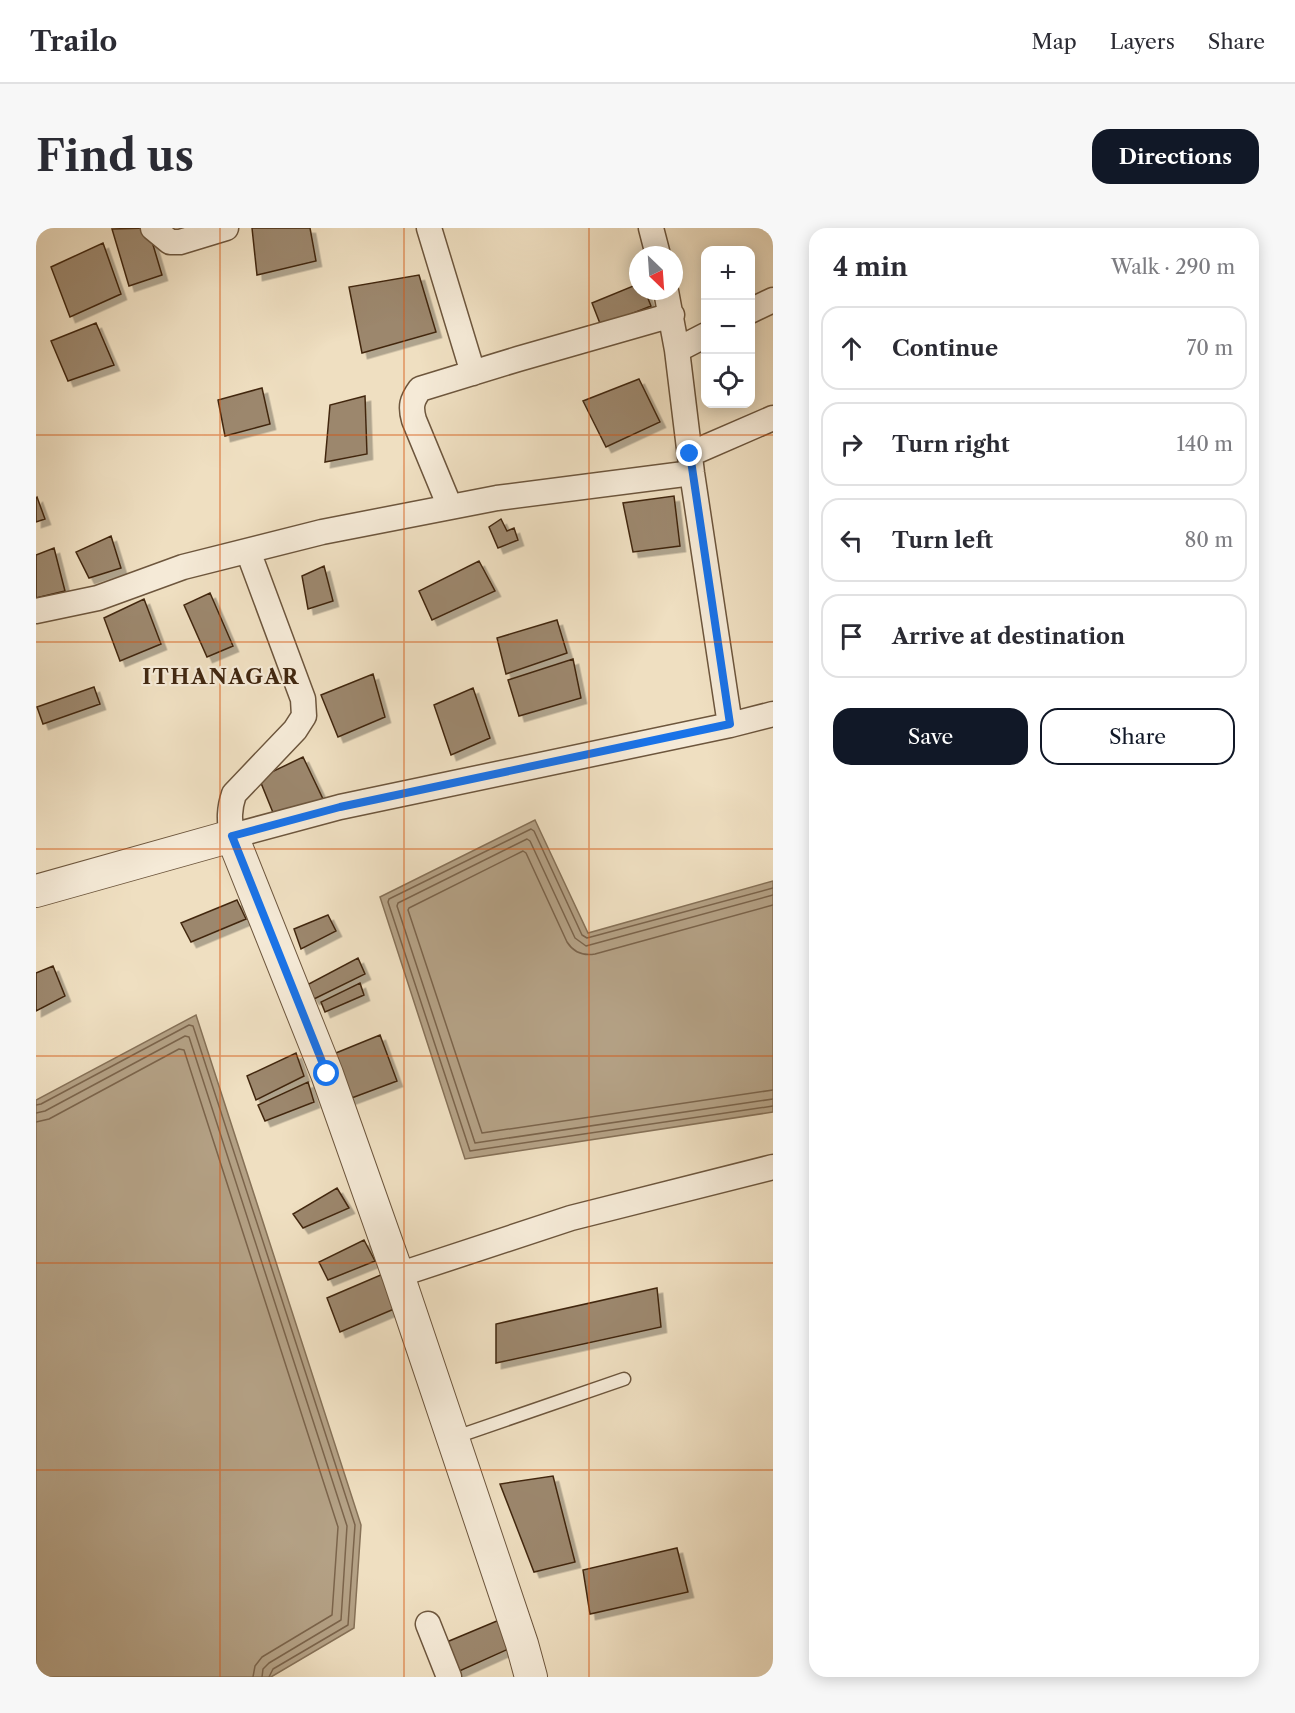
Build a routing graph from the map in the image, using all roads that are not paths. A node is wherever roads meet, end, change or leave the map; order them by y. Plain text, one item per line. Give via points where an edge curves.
1 (153, 228) edge
2 (226, 228) edge
3 (429, 228) edge
4 (651, 228) edge
5 (656, 246) edge
6 (668, 300) edge
7 (773, 300) edge
8 (755, 309) edge
9 (672, 315) junction
10 (701, 337) edge
11 (677, 350) junction
12 (473, 373) junction
13 (773, 418) edge
14 (691, 464) junction
15 (450, 507) junction
16 (248, 551) junction
17 (36, 611) edge
18 (773, 714) edge
19 (730, 724) junction
20 (232, 836) junction
21 (36, 891) edge
22 (773, 1167) edge
23 (398, 1275) junction
24 (624, 1379) dead end
25 (453, 1438) junction
26 (428, 1624) dead end
27 (449, 1677) edge
28 (531, 1677) edge

1 - 2 street via 170,243
3 - 12 street
4 - 5 street
6 - 9 street
7 - 8 street
9 - 11 street
9 - 12 street
10 - 11 street
11 - 14 street
12 - 15 street via 420,389 411,410
13 - 14 street
14 - 15 street
14 - 19 street
15 - 16 street
16 - 17 street via 183,567 98,598
16 - 20 street via 303,699 304,716 234,794 229,820
18 - 19 street
19 - 20 street via 340,807
20 - 21 street
20 - 23 street via 327,1074
22 - 23 street via 571,1218
23 - 25 street
24 - 25 lane
25 - 28 street
26 - 27 street

